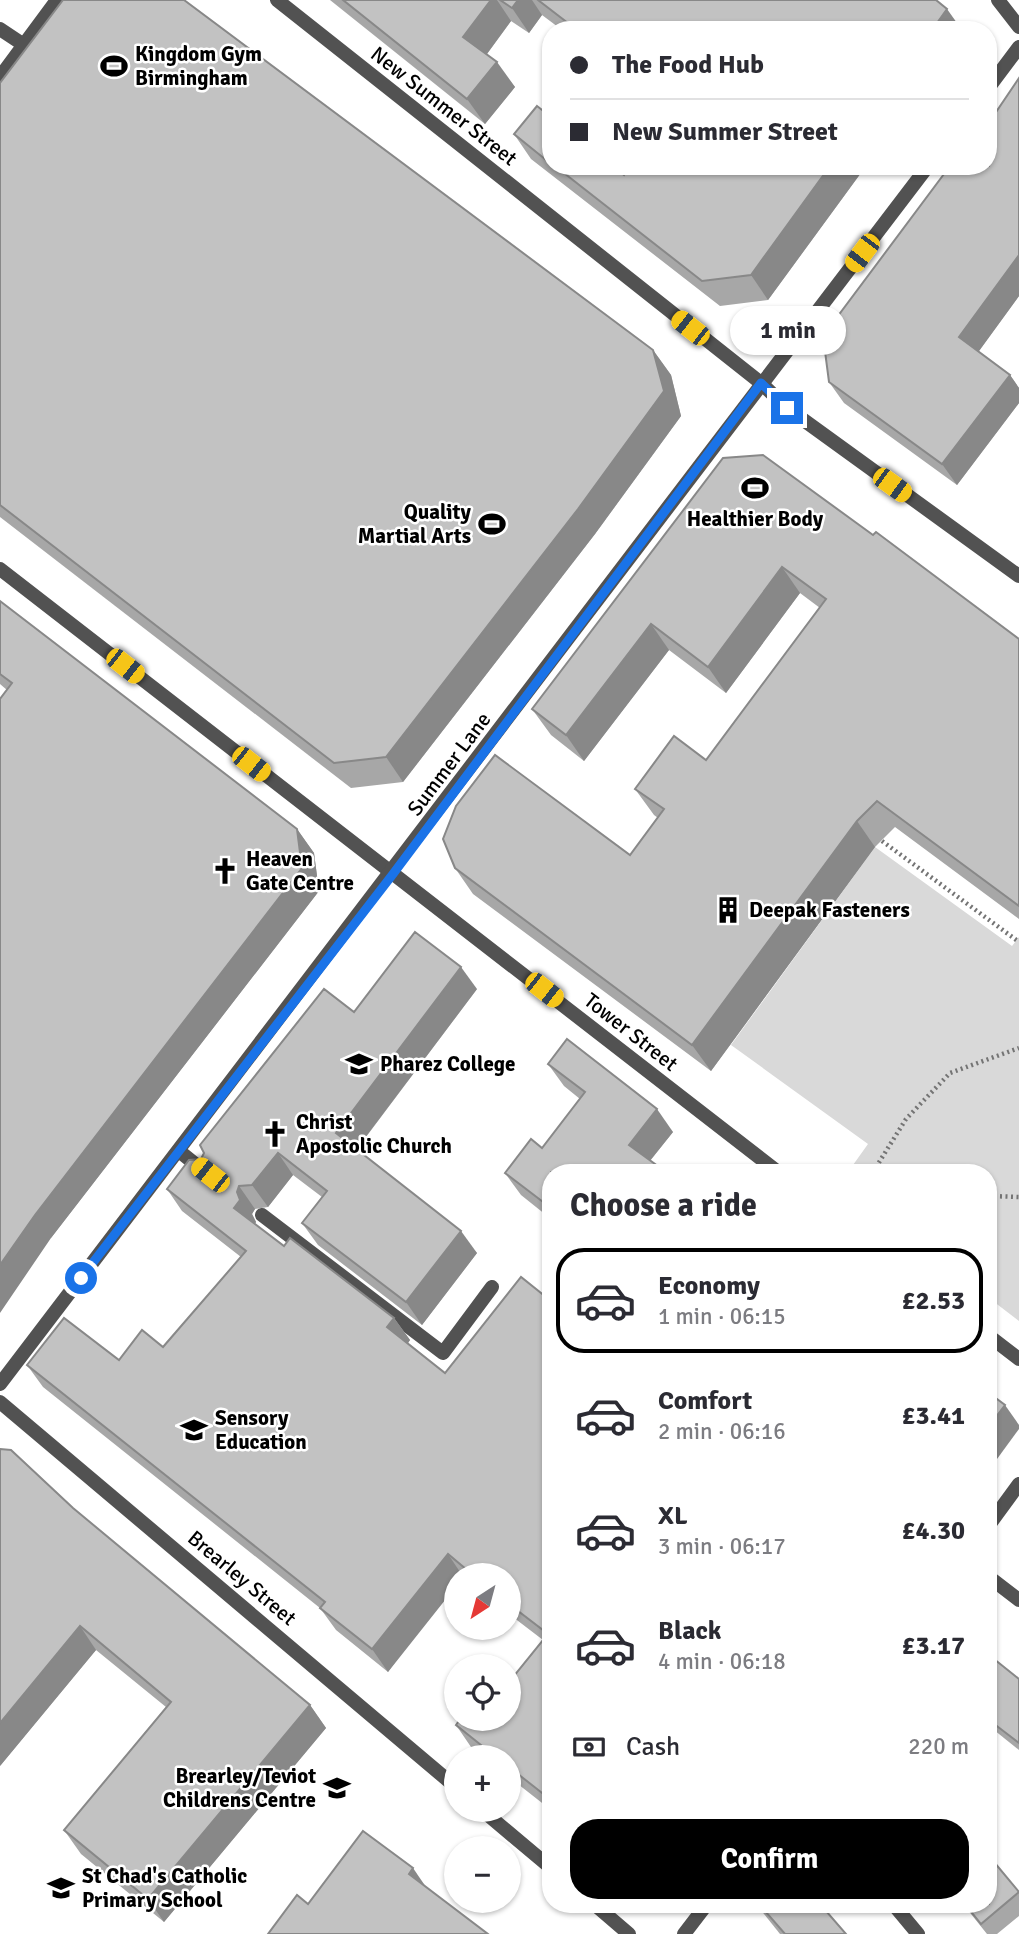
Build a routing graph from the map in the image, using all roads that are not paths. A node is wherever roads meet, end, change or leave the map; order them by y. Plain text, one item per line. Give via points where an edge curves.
1 (57, 0) edge
2 (277, 0) edge
3 (998, 0) edge
4 (1019, 27) edge
5 (0, 29) edge
6 (24, 45) junction
7 (1019, 47) edge
8 (997, 76) edge
9 (0, 78) edge
10 (921, 175) edge
11 (761, 383) junction
12 (0, 569) edge
13 (1019, 576) edge
14 (393, 874) junction
15 (179, 1151) junction
16 (768, 1164) edge
17 (210, 1175) edge
18 (262, 1215) dead end
19 (492, 1287) dead end
20 (997, 1342) edge
21 (1019, 1359) edge
22 (0, 1384) edge
23 (0, 1402) edge
24 (1019, 1484) edge
25 (997, 1514) edge
26 (997, 1583) edge
27 (1019, 1600) edge
28 (444, 1777) edge
29 (496, 1822) edge
30 (542, 1860) edge
31 (604, 1913) edge
32 (700, 1913) edge
33 (900, 1913) edge
34 (629, 1934) edge
35 (684, 1934) edge
36 (918, 1934) edge

1 - 6 street
2 - 11 street, New Summer Street
3 - 4 street
5 - 6 street
6 - 9 street
7 - 8 street
10 - 11 street, Summer Lane
11 - 13 street, New Summer Street via 787,408
11 - 14 street, Summer Lane
12 - 14 street, Tower Street
14 - 15 street, Summer Lane
14 - 16 street, Tower Street
15 - 17 street
15 - 22 street, Summer Lane
18 - 19 street via 443,1353
20 - 21 street
23 - 28 street, Brearley Street
24 - 25 street
26 - 27 street
29 - 30 street
31 - 34 street
32 - 35 street
33 - 36 street

